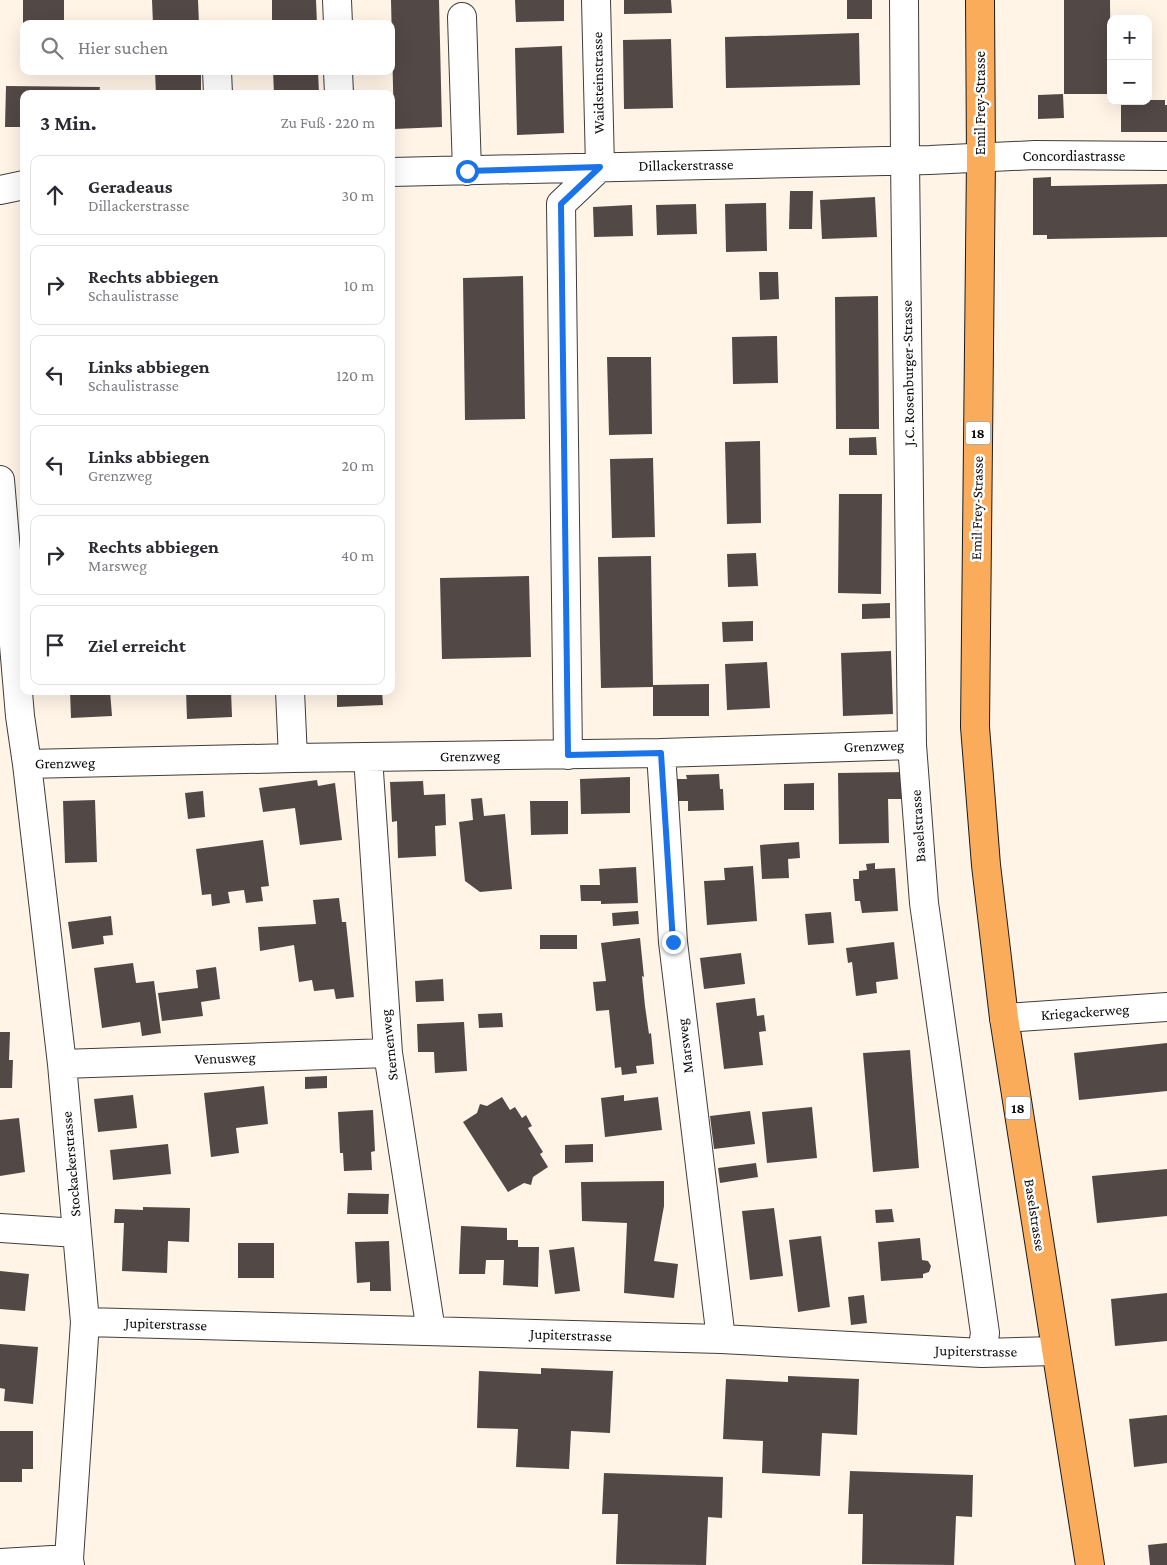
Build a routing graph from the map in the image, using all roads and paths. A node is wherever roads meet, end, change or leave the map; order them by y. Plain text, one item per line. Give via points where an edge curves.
1 (338, 0) edge
2 (596, 0) edge
3 (904, 0) edge
4 (980, 0) edge
5 (462, 16) dead end
6 (338, 20) edge
7 (217, 75) edge
8 (338, 75) edge
9 (218, 90) edge
10 (339, 90) edge
11 (1167, 156) edge
12 (981, 159) junction
13 (905, 160) junction
14 (600, 167) junction
15 (467, 171) junction
16 (395, 172) edge
17 (20, 185) edge
18 (0, 190) edge
19 (0, 480) edge
20 (290, 695) edge
21 (10, 716) edge
22 (912, 745) junction
23 (661, 753) junction
24 (568, 755) junction
25 (368, 757) junction
26 (293, 758) junction
27 (27, 764) junction
28 (986, 865) joint
29 (1167, 1007) edge
30 (1004, 1018) junction
31 (388, 1053) junction
32 (62, 1064) junction
33 (0, 1228) edge
34 (78, 1233) junction
35 (86, 1322) junction
36 (431, 1331) junction
37 (720, 1338) junction
38 (1056, 1351) junction
39 (982, 1353) junction
40 (70, 1562) edge
41 (0, 1563) edge
42 (1090, 1565) edge

1 - 6 street
2 - 14 street, Waidsteinstrasse
3 - 13 street, J.C. Rosenburger-Strasse
4 - 12 main road, Emil Frey-Strasse / 18
5 - 15 street
7 - 9 street
8 - 10 street
11 - 12 street, Concordiastrasse via 1035,155
12 - 13 street, Dillackerstrasse
12 - 28 main road, Emil Frey-Strasse / 18 via 975,727
13 - 14 street, Dillackerstrasse
13 - 22 street, J.C. Rosenburger-Strasse
14 - 15 street, Dillackerstrasse
14 - 24 street via 561,204
15 - 16 street, Dillackerstrasse
17 - 18 street
19 - 21 street, Stockackerstrasse
20 - 26 street
21 - 27 street, Stockackerstrasse
22 - 23 street, Grenzweg
22 - 39 street, Baselstrasse via 924,903 985,1333
23 - 24 street, Grenzweg
23 - 37 street, Marsweg via 673,942
24 - 25 street, Grenzweg
25 - 26 street, Grenzweg
25 - 31 street, Sternenweg
26 - 27 street, Grenzweg
27 - 32 street, Stockackerstrasse
28 - 30 main road, Baselstrasse / 18
29 - 30 street, Kriegackerweg
30 - 38 main road, Baselstrasse / 18
31 - 32 street, Venusweg
31 - 36 street, Sternenweg
32 - 34 street, Stockackerstrasse
33 - 34 street
34 - 35 street, Stockackerstrasse
35 - 36 street, Jupiterstrasse
35 - 40 street, Stockackerstrasse
36 - 37 street, Jupiterstrasse
37 - 39 street, Jupiterstrasse
38 - 39 street, Jupiterstrasse
38 - 42 main road, Baselstrasse / 18
40 - 41 street

